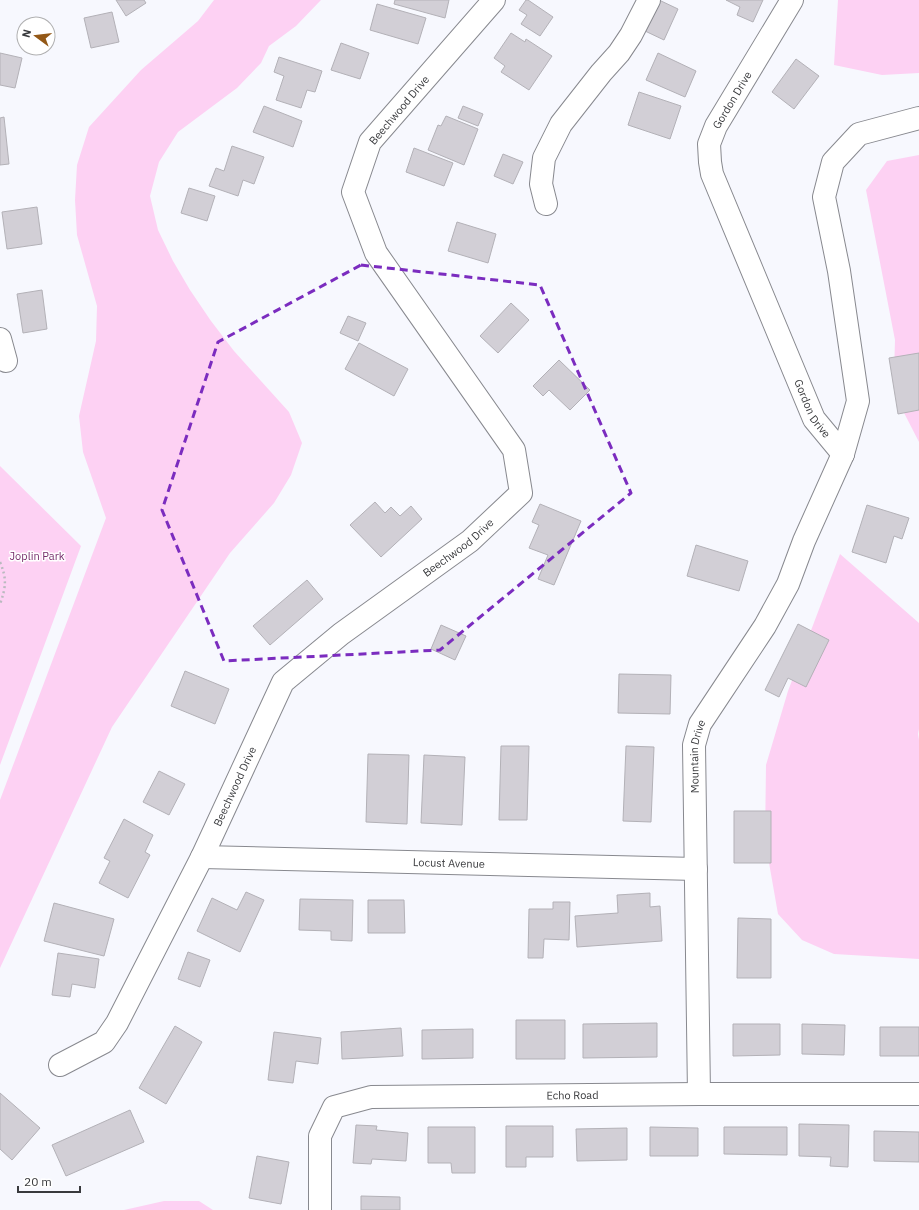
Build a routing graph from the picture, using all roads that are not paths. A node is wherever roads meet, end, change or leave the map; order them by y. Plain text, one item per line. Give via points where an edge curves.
1 (494, 0) edge
2 (649, 0) edge
3 (792, 0) edge
4 (919, 118) edge
5 (546, 204) dead end
6 (0, 338) edge
7 (6, 361) dead end
8 (843, 454) junction
9 (202, 857) junction
10 (696, 869) junction
11 (60, 1065) dead end
12 (699, 1094) junction
13 (919, 1094) edge
14 (320, 1210) edge

1 - 9 street, Beechwood Drive via 370,142 353,192 376,253 514,450 521,493 470,541 341,634 283,682
2 - 5 street via 619,53 561,124 544,158 541,184
3 - 8 street, Gordon Drive via 716,126 709,144 710,162 712,174 814,419
4 - 8 street, Gordon Drive via 859,134 833,162 824,197 839,271 858,401
6 - 7 street
8 - 10 street, Mountain Drive via 804,541 788,584 765,626 700,724 694,746
9 - 10 street, Locust Avenue
9 - 11 street, Beechwood Drive via 117,1023 104,1042
10 - 12 street, Mountain Drive
12 - 13 street, Echo Road
12 - 14 street, Echo Road via 371,1097 334,1107 320,1136

